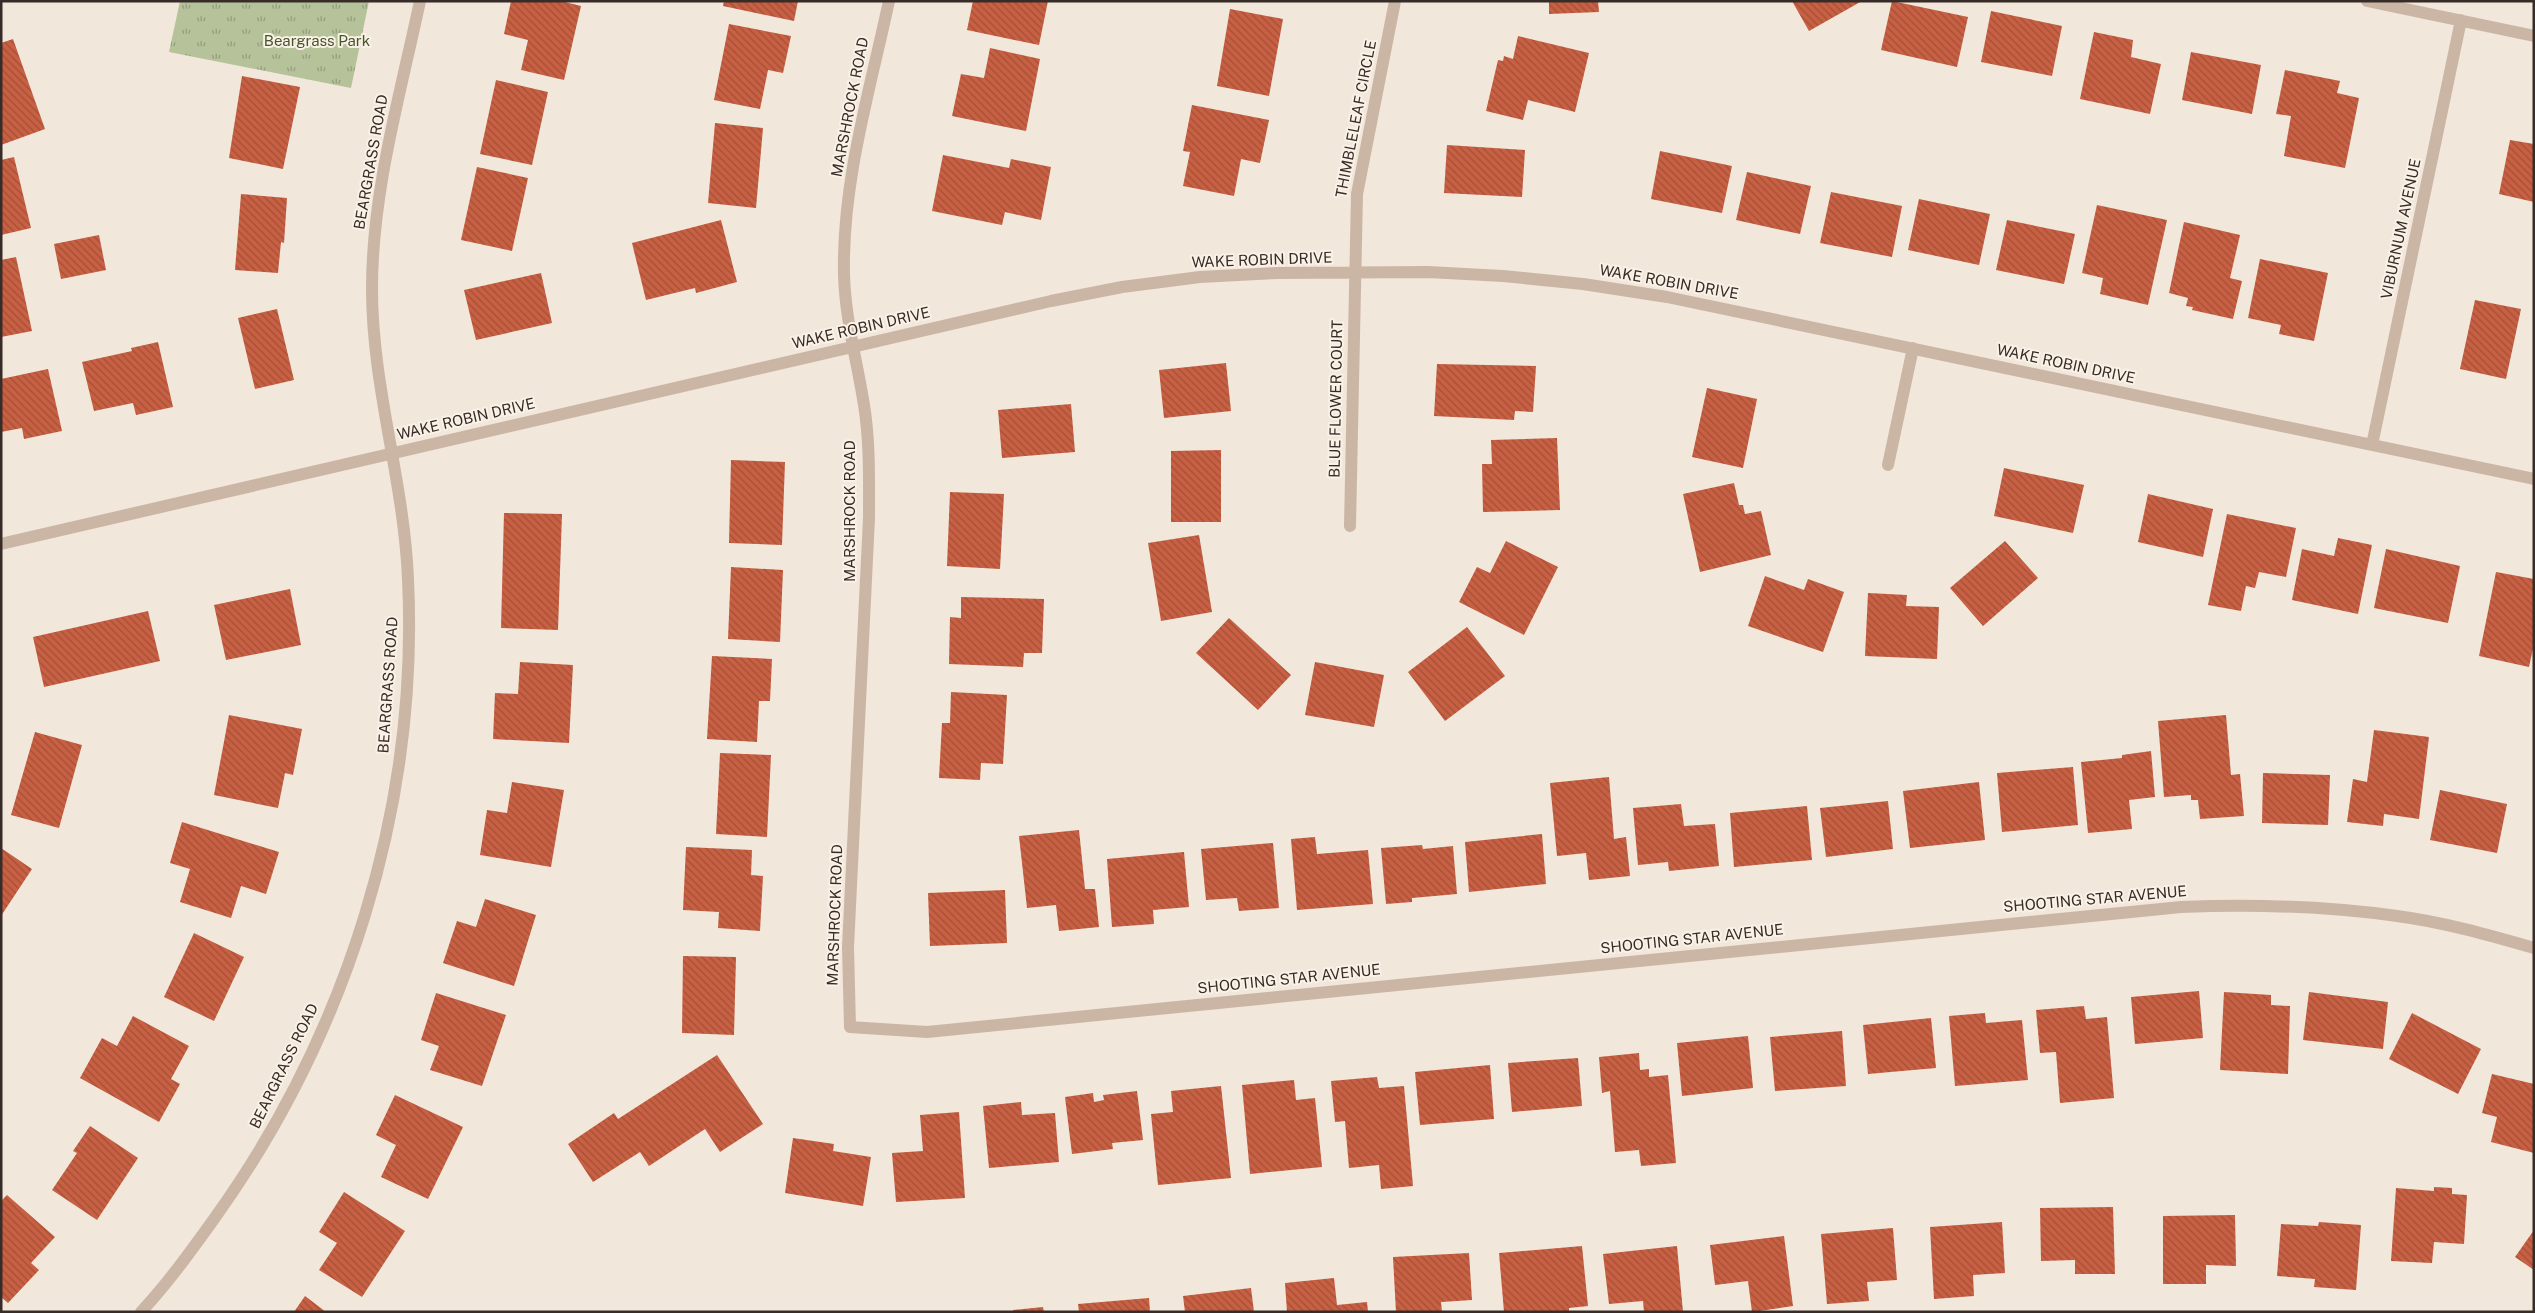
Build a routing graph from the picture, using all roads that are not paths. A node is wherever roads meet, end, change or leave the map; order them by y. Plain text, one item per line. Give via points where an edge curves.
1 (420, 1) edge
2 (889, 1) edge
3 (1396, 1) edge
4 (2367, 1) edge
5 (2461, 20) junction
6 (2534, 36) edge
7 (1354, 273) junction
8 (852, 346) junction
9 (1913, 348) junction
10 (2372, 445) junction
11 (391, 454) junction
12 (1888, 465) dead end
13 (2534, 479) edge
14 (1350, 526) dead end
15 (1, 544) edge
16 (2534, 948) edge
17 (850, 1026) joint
18 (141, 1312) edge

1 - 11 street, BEARGRASS ROAD via 379,191 373,241 374,341
2 - 8 street, MARSHROCK ROAD via 854,166 846,221 844,274
3 - 7 street, THIMBLELEAF CIRCLE via 1357,194
4 - 5 street
5 - 6 street
5 - 10 street, VIBURNUM AVENUE
7 - 8 street, WAKE ROBIN DRIVE via 1276,273 1122,287
7 - 9 street, WAKE ROBIN DRIVE via 1428,272 1583,284 1744,312
7 - 14 street, BLUE FLOWER COURT
8 - 11 street, WAKE ROBIN DRIVE
8 - 17 street, MARSHROCK ROAD via 864,405 869,518 848,947
9 - 10 street, WAKE ROBIN DRIVE
9 - 12 street
10 - 13 street, WAKE ROBIN DRIVE
11 - 15 street, WAKE ROBIN DRIVE
11 - 18 street, BEARGRASS ROAD via 402,513 410,636 401,757 373,888 325,1025 293,1091 225,1204
16 - 17 street, SHOOTING STAR AVENUE via 2466,929 2370,912 2256,904 2181,907 927,1032

